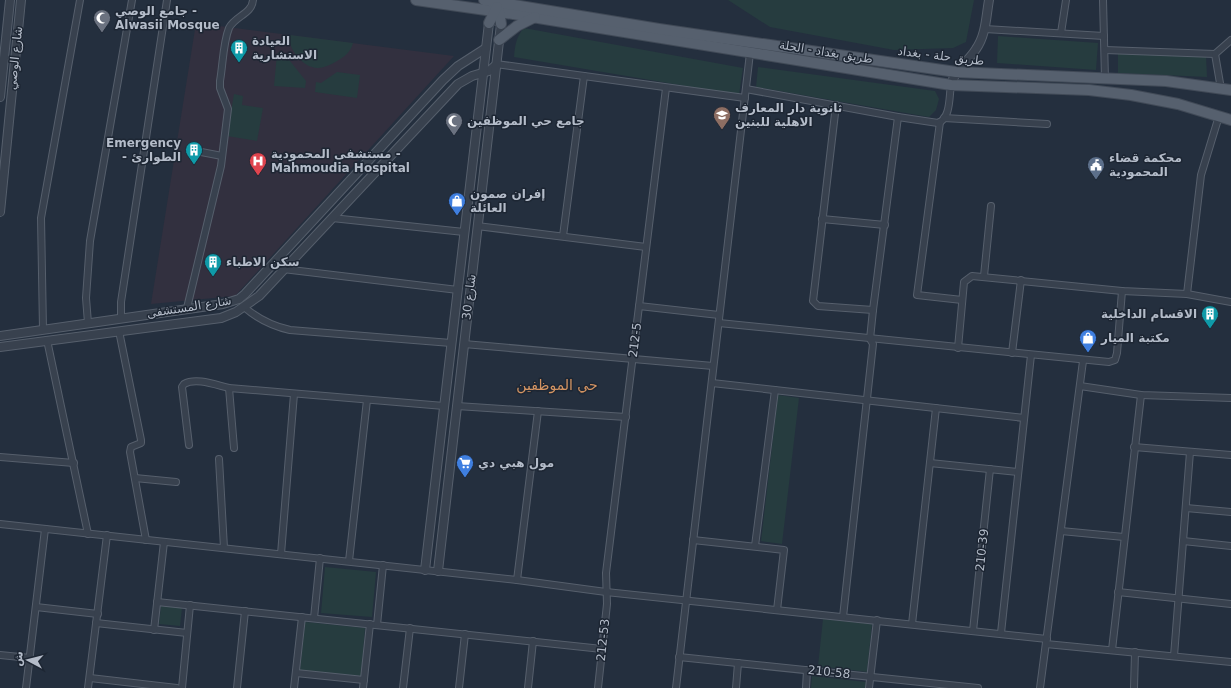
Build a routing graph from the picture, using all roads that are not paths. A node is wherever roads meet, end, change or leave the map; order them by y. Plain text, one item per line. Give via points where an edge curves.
1 (10, 0) edge
2 (21, 0) edge
3 (80, 0) edge
4 (132, 0) edge
5 (167, 0) edge
6 (254, 0) edge
7 (416, 0) edge
8 (989, 0) edge
9 (1066, 0) edge
10 (1103, 0) edge
11 (492, 7) edge
12 (535, 17) junction
13 (489, 23) junction
14 (501, 24) junction
15 (984, 29) junction
16 (1061, 33) junction
17 (1104, 36) junction
18 (499, 40) junction
19 (1231, 40) edge
20 (486, 48) junction
21 (1104, 50) junction
22 (750, 53) junction
23 (1215, 54) junction
24 (487, 70) junction
25 (956, 72) junction
26 (450, 73) junction
27 (584, 76) junction
28 (1105, 79) junction
29 (494, 81) junction
30 (458, 84) junction
31 (951, 85) junction
32 (666, 88) junction
33 (746, 89) junction
34 (1226, 89) edge
35 (0, 97) edge
36 (745, 98) junction
37 (836, 105) junction
38 (1219, 116) junction
39 (898, 118) junction
40 (942, 120) junction
41 (1231, 120) edge
42 (1047, 124) dead end
43 (196, 151) dead end
44 (222, 156) junction
45 (991, 206) dead end
46 (0, 212) edge
47 (332, 218) junction
48 (822, 219) junction
49 (885, 225) junction
50 (478, 226) junction
51 (464, 232) junction
52 (563, 236) junction
53 (646, 247) junction
54 (283, 270) junction
55 (984, 276) junction
56 (1021, 280) junction
57 (458, 290) junction
58 (1122, 291) junction
59 (1187, 294) junction
60 (238, 299) junction
61 (962, 300) junction
62 (1231, 302) edge
63 (639, 306) junction
64 (244, 307) junction
65 (187, 308) junction
66 (873, 310) junction
67 (720, 315) junction
68 (120, 318) junction
69 (88, 323) junction
70 (719, 323) junction
71 (43, 329) junction
72 (119, 331) junction
73 (1, 336) edge
74 (870, 339) junction
75 (48, 340) junction
76 (451, 343) junction
77 (464, 344) junction
78 (2, 346) edge
79 (958, 348) junction
80 (1012, 353) junction
81 (1031, 355) junction
82 (633, 359) junction
83 (1083, 361) junction
84 (714, 366) junction
85 (712, 383) junction
86 (1080, 386) junction
87 (229, 388) junction
88 (775, 390) junction
89 (294, 394) junction
90 (1140, 396) junction
91 (1231, 398) edge
92 (367, 400) junction
93 (867, 400) junction
94 (444, 404) junction
95 (457, 406) junction
96 (936, 408) junction
97 (538, 412) junction
98 (626, 418) junction
99 (1024, 418) junction
100 (189, 445) dead end
101 (1134, 447) junction
102 (234, 448) dead end
103 (1190, 452) junction
104 (1231, 455) edge
105 (0, 457) edge
106 (219, 459) dead end
107 (74, 463) junction
108 (930, 463) junction
109 (990, 469) junction
110 (1018, 472) junction
111 (135, 478) junction
112 (176, 482) dead end
113 (1186, 508) junction
114 (1231, 512) edge
115 (0, 524) edge
116 (45, 529) junction
117 (1061, 531) junction
118 (88, 534) junction
119 (107, 535) junction
120 (1124, 537) junction
121 (146, 540) junction
122 (693, 540) junction
123 (1183, 541) junction
124 (164, 542) junction
125 (755, 546) junction
126 (1231, 546) edge
127 (224, 548) junction
128 (281, 554) junction
129 (320, 558) junction
130 (426, 558) junction
131 (439, 560) junction
132 (349, 562) junction
133 (383, 565) junction
134 (425, 570) junction
135 (438, 571) junction
136 (517, 580) junction
137 (606, 592) junction
138 (1118, 592) junction
139 (1178, 599) junction
140 (686, 600) junction
141 (157, 602) junction
142 (1231, 604) edge
143 (190, 605) junction
144 (36, 607) junction
145 (777, 610) junction
146 (245, 611) junction
147 (98, 614) junction
148 (302, 617) junction
149 (843, 617) junction
150 (314, 618) junction
151 (877, 620) junction
152 (96, 624) junction
153 (370, 624) junction
154 (912, 624) junction
155 (377, 625) junction
156 (410, 628) junction
157 (154, 630) junction
158 (973, 630) junction
159 (187, 633) junction
160 (1001, 633) junction
161 (465, 634) junction
162 (533, 641) junction
163 (1046, 641) junction
164 (602, 649) junction
165 (1112, 650) junction
166 (1135, 652) junction
167 (0, 655) edge
168 (1174, 656) junction
169 (679, 657) junction
170 (30, 658) junction
171 (1231, 662) edge
172 (738, 663) junction
173 (807, 670) junction
174 (296, 673) junction
175 (870, 677) junction
176 (90, 678) junction
177 (364, 680) junction
178 (910, 681) junction
179 (146, 686) edge
180 (26, 688) edge
181 (88, 688) edge
182 (177, 688) edge
183 (182, 688) edge
184 (237, 688) edge
185 (294, 688) edge
186 (363, 688) edge
187 (403, 688) edge
188 (459, 688) edge
189 (528, 688) edge
190 (598, 688) edge
191 (676, 688) edge
192 (736, 688) edge
193 (806, 688) edge
194 (869, 688) edge
195 (909, 688) edge
196 (978, 688) edge
197 (1040, 688) edge
198 (1134, 688) edge

1 - 35 street, شارع الوصي
2 - 46 street, شارع الوصي
3 - 71 street via 41,218
4 - 69 street via 90,241 86,298
5 - 68 street
6 - 44 street via 248,11 234,20 228,32 220,80 220,88 228,109
7 - 11 main road, طريق بغداد - الحلة
8 - 15 street
9 - 16 street
10 - 17 street
11 - 12 main road, طريق بغداد - الحلة
11 - 13 main road
11 - 13 main road via 485,14
11 - 14 main road
11 - 25 main road, طريق حلة - بغداد
12 - 18 main road via 517,26
12 - 22 main road, طريق بغداد - الحلة
13 - 14 street via 495,19
13 - 20 street, شارع 30
14 - 18 street, شارع 30
15 - 16 street
15 - 25 street via 977,49
16 - 17 street
17 - 21 street
18 - 24 street, شارع 30
19 - 23 street
20 - 24 street, شارع 30
20 - 26 street, شارع المستشفى
21 - 23 street
21 - 28 street
22 - 31 main road, طريق بغداد - الحلة
22 - 33 street
23 - 34 street
24 - 27 street
24 - 29 street, شارع 30
24 - 29 street
24 - 30 street, شارع المستشفى
24 - 51 street, شارع 30
25 - 28 main road, طريق حلة - بغداد
25 - 31 street
26 - 30 street via 459,75
26 - 60 street, شارع المستشفى
27 - 32 street
27 - 52 street
28 - 34 main road, طريق حلة - بغداد via 1166,82
29 - 50 street, شارع 30
30 - 47 street, شارع المستشفى
31 - 38 main road, طريق بغداد - الحلة via 1089,90 1160,100
31 - 40 street via 948,110
32 - 36 street
32 - 53 street, 212-5
33 - 36 street
33 - 37 street
36 - 67 street
37 - 39 street
37 - 48 street
38 - 41 main road, طريق بغداد - الحلة
38 - 59 street via 1201,175
39 - 40 street
39 - 49 street
40 - 42 street
40 - 61 street via 917,295
43 - 44 street
44 - 65 street
45 - 55 street
47 - 51 street
47 - 54 street, شارع المستشفى
48 - 49 street
48 - 66 street via 813,301 818,306
49 - 66 street
50 - 52 street
50 - 77 street, شارع 30
51 - 57 street, شارع 30
52 - 53 street
53 - 63 street, 212-5
54 - 57 street
54 - 64 street, شارع المستشفى via 259,296
55 - 56 street
55 - 61 street via 967,278 964,282
56 - 58 street
56 - 80 street
57 - 76 street, شارع 30
58 - 59 street
58 - 83 street via 1115,360
59 - 62 street
60 - 64 street
60 - 65 street, شارع المستشفى via 227,303
61 - 79 street
63 - 67 street
63 - 82 street, 212-5
64 - 72 street, شارع المستشفى via 221,318
64 - 76 street via 268,324 290,330
65 - 68 street, شارع المستشفى
66 - 74 street
67 - 70 street
68 - 69 street, شارع المستشفى
69 - 71 street, شارع المستشفى
70 - 74 street
70 - 84 street
71 - 73 street, شارع المستشفى
72 - 75 street, شارع المستشفى
72 - 111 street via 141,440 130,452
73 - 78 street
74 - 79 street
74 - 93 street via 874,344
75 - 78 street, شارع المستشفى
75 - 107 street
76 - 94 street, شارع 30
77 - 82 street
77 - 95 street, شارع 30
79 - 80 street
80 - 81 street
81 - 83 street
81 - 99 street
82 - 84 street
82 - 98 street, 212-5
83 - 86 street
84 - 85 street
85 - 88 street
85 - 122 street
86 - 90 street
86 - 117 street
87 - 89 street
87 - 100 street via 193,381 184,384 182,387
87 - 102 street
88 - 93 street
88 - 125 street
89 - 92 street
89 - 128 street
90 - 91 street
90 - 101 street
92 - 94 street
92 - 132 street
93 - 96 street
93 - 149 street
94 - 95 street via 451,409
94 - 130 street, شارع 30
95 - 97 street
95 - 131 street, شارع 30
96 - 99 street
96 - 108 street
97 - 98 street
97 - 136 street
98 - 137 street, 212-5 via 607,565
99 - 110 street
101 - 103 street
101 - 120 street
103 - 104 street
103 - 113 street
105 - 107 street
106 - 127 street
107 - 118 street
108 - 109 street
108 - 154 street
109 - 110 street
109 - 158 street, 210-39
110 - 160 street
111 - 112 street
111 - 121 street
113 - 114 street
113 - 123 street
115 - 116 street
116 - 118 street
116 - 144 street
117 - 120 street
117 - 163 street
118 - 119 street
119 - 121 street
119 - 147 street
120 - 138 street
121 - 124 street
122 - 125 street
122 - 140 street
123 - 126 street
123 - 139 street
124 - 127 street
124 - 141 street
125 - 145 street via 784,550
127 - 128 street
128 - 129 street
129 - 132 street
129 - 150 street
130 - 131 street via 431,566
130 - 134 street, شارع 30
131 - 135 street, شارع 30
132 - 133 street
133 - 134 street
133 - 155 street
134 - 135 street
135 - 136 street
136 - 137 street
137 - 140 street
137 - 164 street, 212-53
138 - 139 street
138 - 165 street
139 - 142 street
139 - 168 street
140 - 145 street
140 - 169 street
141 - 143 street
141 - 157 street
143 - 146 street
143 - 159 street
144 - 147 street
144 - 170 street
145 - 149 street
146 - 148 street
146 - 184 street
147 - 152 street
148 - 150 street
148 - 174 street
149 - 151 street
150 - 153 street
151 - 154 street
151 - 175 street
152 - 157 street
152 - 176 street
153 - 155 street
153 - 177 street
154 - 158 street
155 - 156 street
156 - 161 street
156 - 187 street
157 - 159 street
158 - 160 street
159 - 183 street
160 - 163 street
161 - 162 street
161 - 188 street
162 - 164 street
162 - 189 street
163 - 165 street
163 - 197 street
164 - 190 street, 212-53
165 - 166 street
166 - 168 street
166 - 198 street
167 - 170 street
168 - 171 street
169 - 172 street, 210-58
169 - 191 street
170 - 180 street
172 - 173 street, 210-58
172 - 192 street
173 - 175 street, 210-58
173 - 193 street
174 - 177 street
174 - 185 street
175 - 178 street, 210-58
175 - 194 street
176 - 179 street
176 - 181 street
177 - 186 street
178 - 195 street
178 - 196 street, 210-58
179 - 182 street

